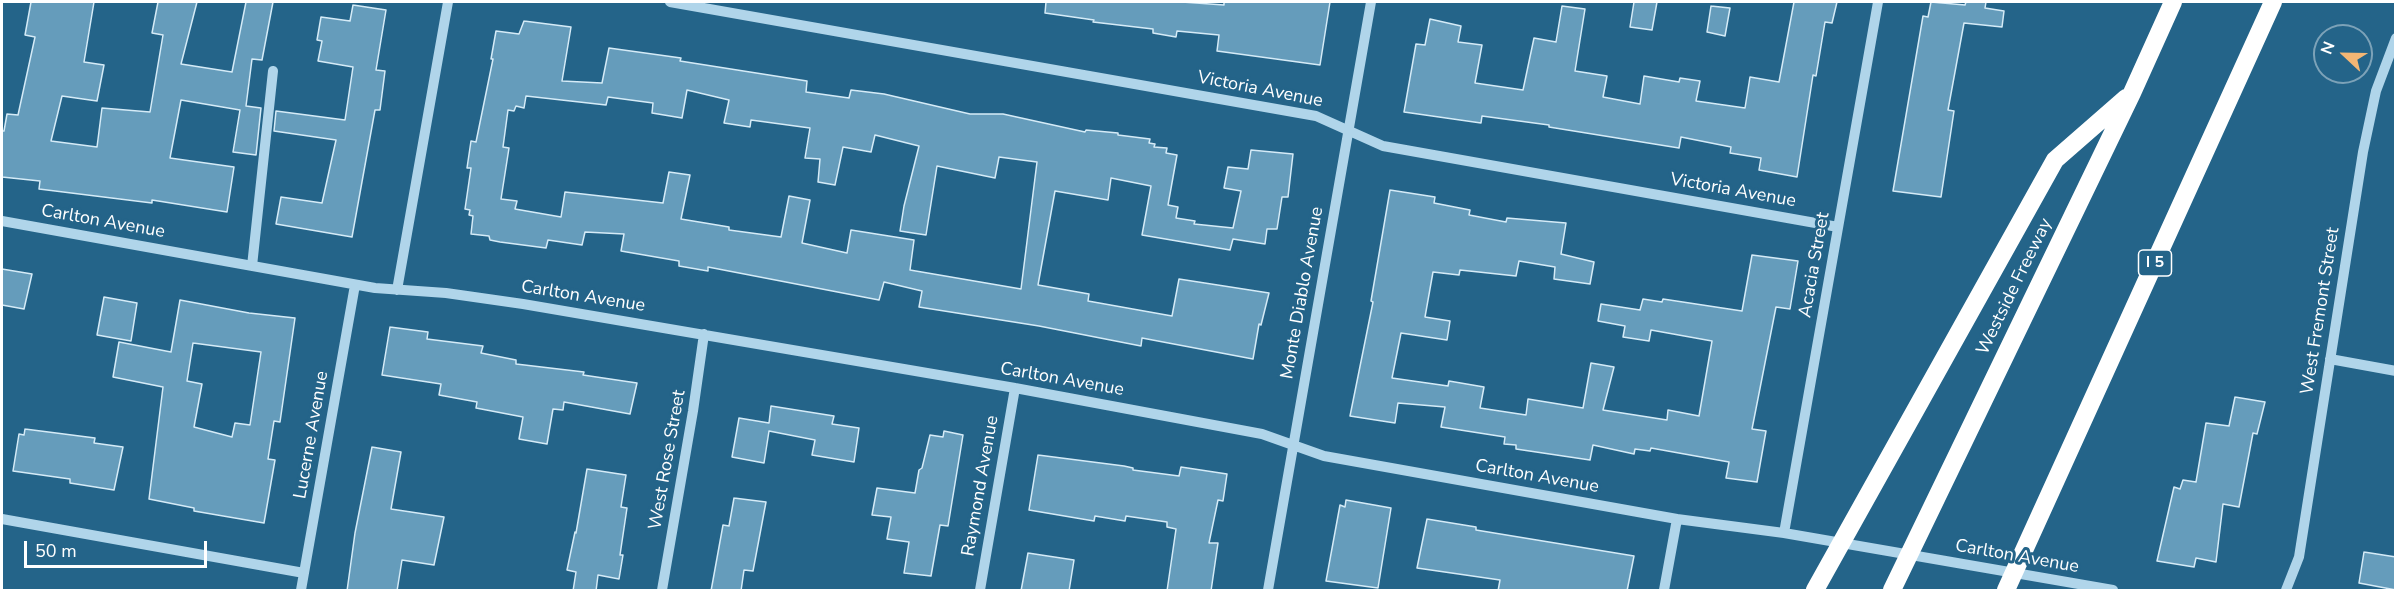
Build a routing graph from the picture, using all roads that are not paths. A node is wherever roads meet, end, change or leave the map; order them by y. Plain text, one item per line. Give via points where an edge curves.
1 (448, 2) edge
2 (670, 2) edge
3 (1371, 2) edge
4 (1878, 2) edge
5 (2173, 2) edge
6 (2273, 2) edge
7 (2394, 44) edge
8 (273, 71) dead end
9 (2132, 93) junction
10 (1349, 130) junction
11 (2, 221) edge
12 (1838, 227) junction
13 (252, 266) junction
14 (355, 285) junction
15 (397, 290) junction
16 (704, 334) junction
17 (2330, 359) junction
18 (2396, 371) edge
19 (1015, 388) junction
20 (1293, 445) junction
21 (2, 519) edge
22 (1677, 519) junction
23 (1784, 533) junction
24 (304, 573) junction
25 (301, 591) edge
26 (662, 591) edge
27 (980, 591) edge
28 (1268, 591) edge
29 (1664, 591) edge
30 (1815, 591) edge
31 (1892, 591) edge
32 (2006, 591) edge
33 (2113, 591) edge
34 (2286, 591) edge

1 - 15 street
2 - 10 street, Victoria Avenue via 1316,116
3 - 10 street, Monte Diablo Avenue
4 - 12 street, Acacia Street
5 - 9 highway, Westside Freeway
6 - 32 highway, I 5
7 - 17 street, West Fremont Street via 2376,91 2363,152
8 - 13 street
9 - 30 highway via 2055,160
9 - 31 highway, Westside Freeway
10 - 12 street, Victoria Avenue via 1383,146
10 - 20 street, Monte Diablo Avenue
11 - 13 street, Carlton Avenue
12 - 23 street, Acacia Street
13 - 14 street, Carlton Avenue
14 - 15 street, Carlton Avenue
14 - 24 street, Lucerne Avenue
15 - 16 street, Carlton Avenue via 523,304
16 - 19 street, Carlton Avenue
16 - 26 street, West Rose Street
17 - 18 street
17 - 34 street, West Fremont Street via 2299,557
19 - 20 street, Carlton Avenue via 1262,434
19 - 27 street, Raymond Avenue
20 - 22 street, Carlton Avenue via 1324,456
20 - 28 street, Monte Diablo Avenue
21 - 24 street
22 - 23 street, Carlton Avenue
22 - 29 street
23 - 33 street, Carlton Avenue
24 - 25 street, Lucerne Avenue

